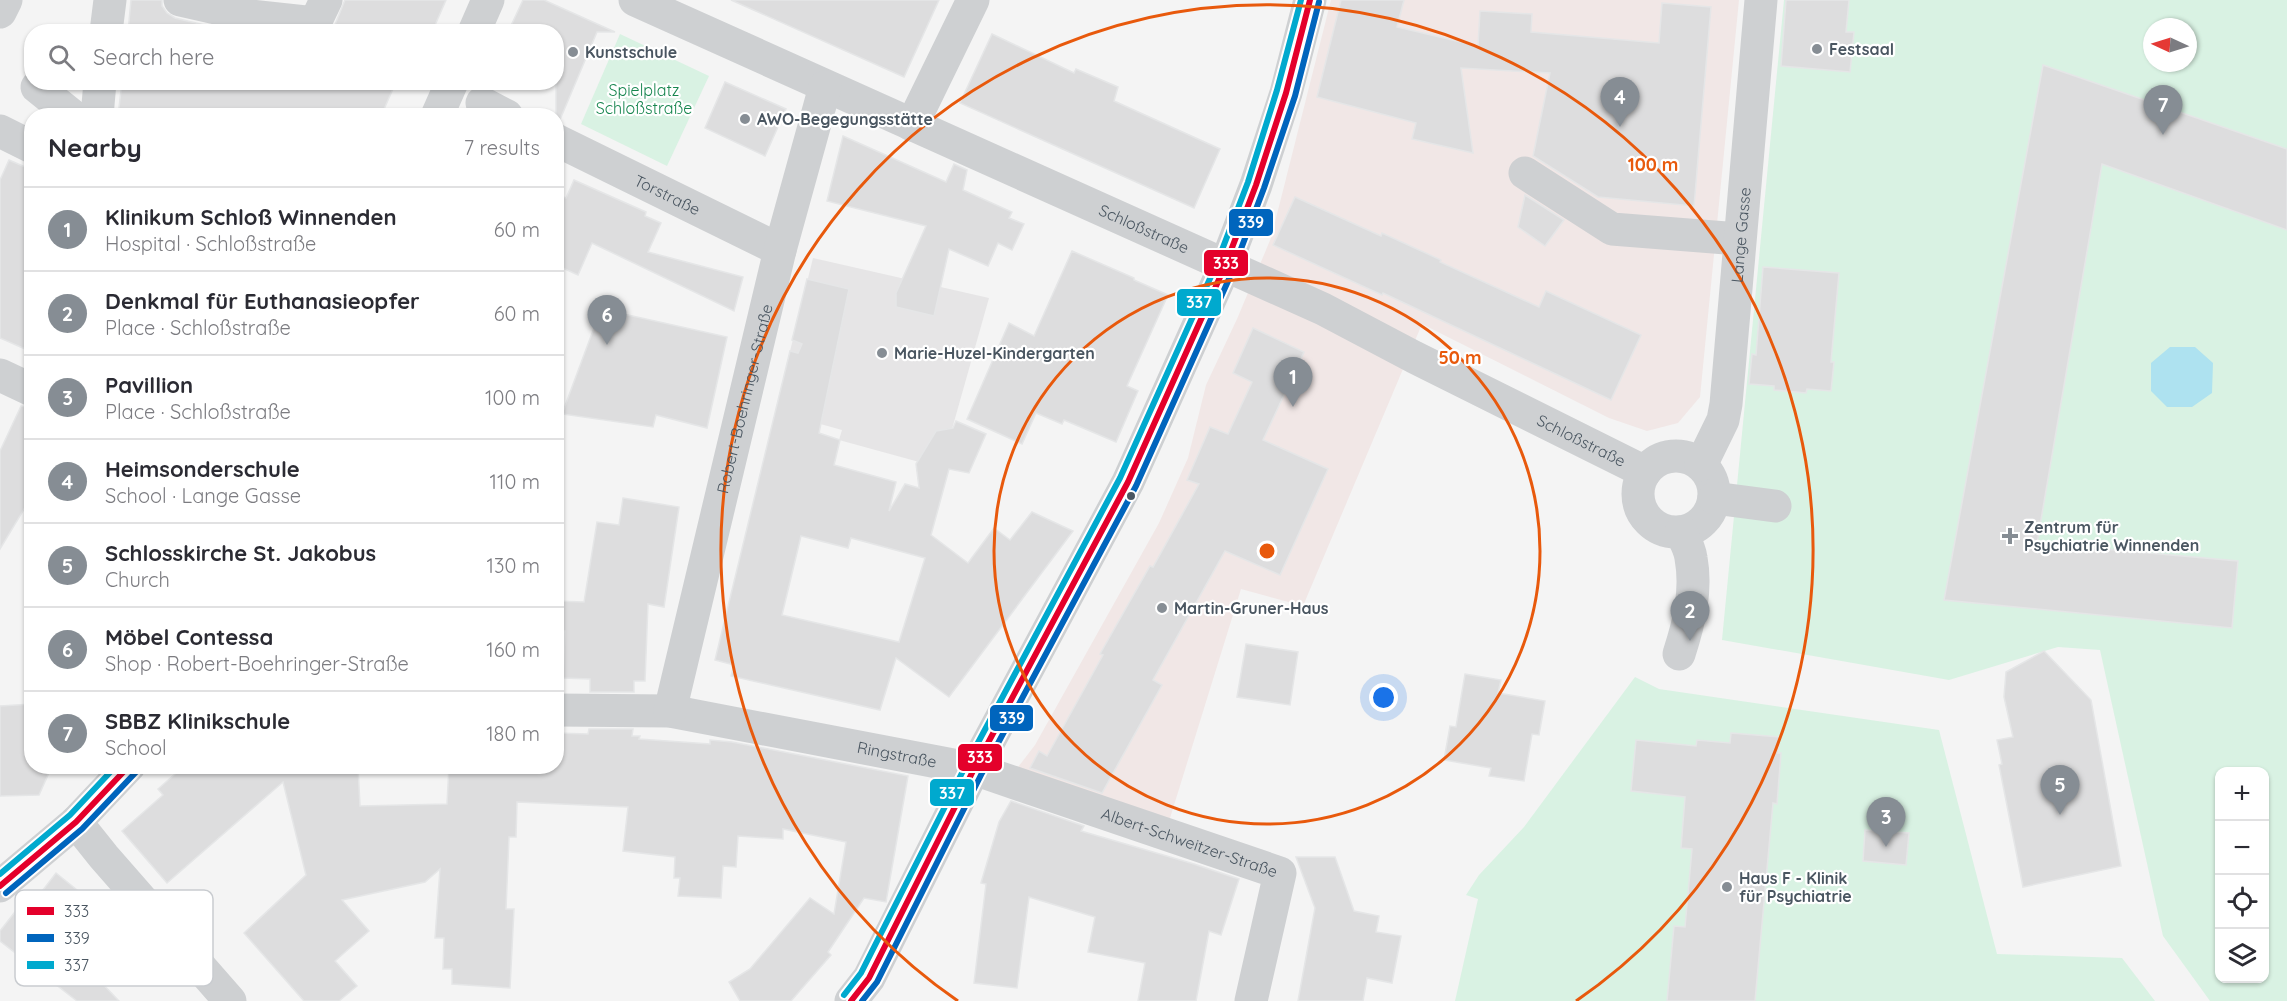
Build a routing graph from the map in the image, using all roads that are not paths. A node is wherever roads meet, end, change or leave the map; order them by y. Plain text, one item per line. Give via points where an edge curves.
1 (6, 0) edge
2 (110, 0) edge
3 (180, 0) edge
4 (326, 0) edge
5 (488, 0) edge
6 (635, 0) edge
7 (972, 0) edge
8 (1310, 0) edge
9 (1761, 0) edge
10 (0, 12) edge
11 (107, 24) edge
12 (478, 24) edge
13 (825, 87) junction
14 (42, 90) edge
15 (99, 90) edge
16 (448, 90) edge
17 (63, 108) edge
18 (98, 108) edge
19 (441, 108) edge
20 (912, 125) junction
21 (0, 130) edge
22 (24, 143) edge
23 (564, 144) edge
24 (1525, 173) dead end
25 (1739, 239) junction
26 (780, 250) junction
27 (1225, 266) junction
28 (0, 375) edge
29 (24, 386) edge
30 (1701, 465) junction
31 (1645, 472) junction
32 (1714, 498) junction
33 (1775, 506) dead end
34 (1681, 531) junction
35 (1679, 654) dead end
36 (564, 710) edge
37 (670, 711) junction
38 (974, 769) junction
39 (121, 774) edge
40 (76, 822) junction
41 (0, 886) edge
42 (133, 890) edge
43 (213, 982) edge
44 (230, 1001) edge
45 (851, 1001) edge
46 (1251, 1001) edge

1 - 10 street
2 - 11 street
3 - 4 street via 251,16 315,23
5 - 12 street
6 - 13 street, Schloßstraße
7 - 20 street
8 - 27 street via 1286,93
9 - 25 street, Lange Gasse
13 - 20 street, Schloßstraße
13 - 26 street, Robert-Boehringer-Straße
14 - 17 street
15 - 18 street
16 - 19 street
20 - 27 street, Schloßstraße
21 - 22 street
23 - 26 street, Torstraße
24 - 25 street via 1612,229
25 - 30 street, Lange Gasse via 1723,420
26 - 37 street, Robert-Boehringer-Straße
27 - 31 street, Schloßstraße via 1323,309
27 - 38 street via 1128,482
28 - 29 street
30 - 31 street, Schloßstraße via 1678,456 1666,457
30 - 32 street via 1713,486
31 - 34 street, Schloßstraße via 1638,495 1644,513 1657,527
32 - 33 street
32 - 34 street via 1703,520 1694,528
34 - 35 street via 1691,556 1693,591 1690,621
36 - 37 street, Ringstraße
37 - 38 street, Ringstraße
38 - 45 street via 869,978
38 - 46 street, Albert-Schweitzer-Straße via 1280,873
39 - 40 street
40 - 41 street
40 - 42 street
43 - 44 street

